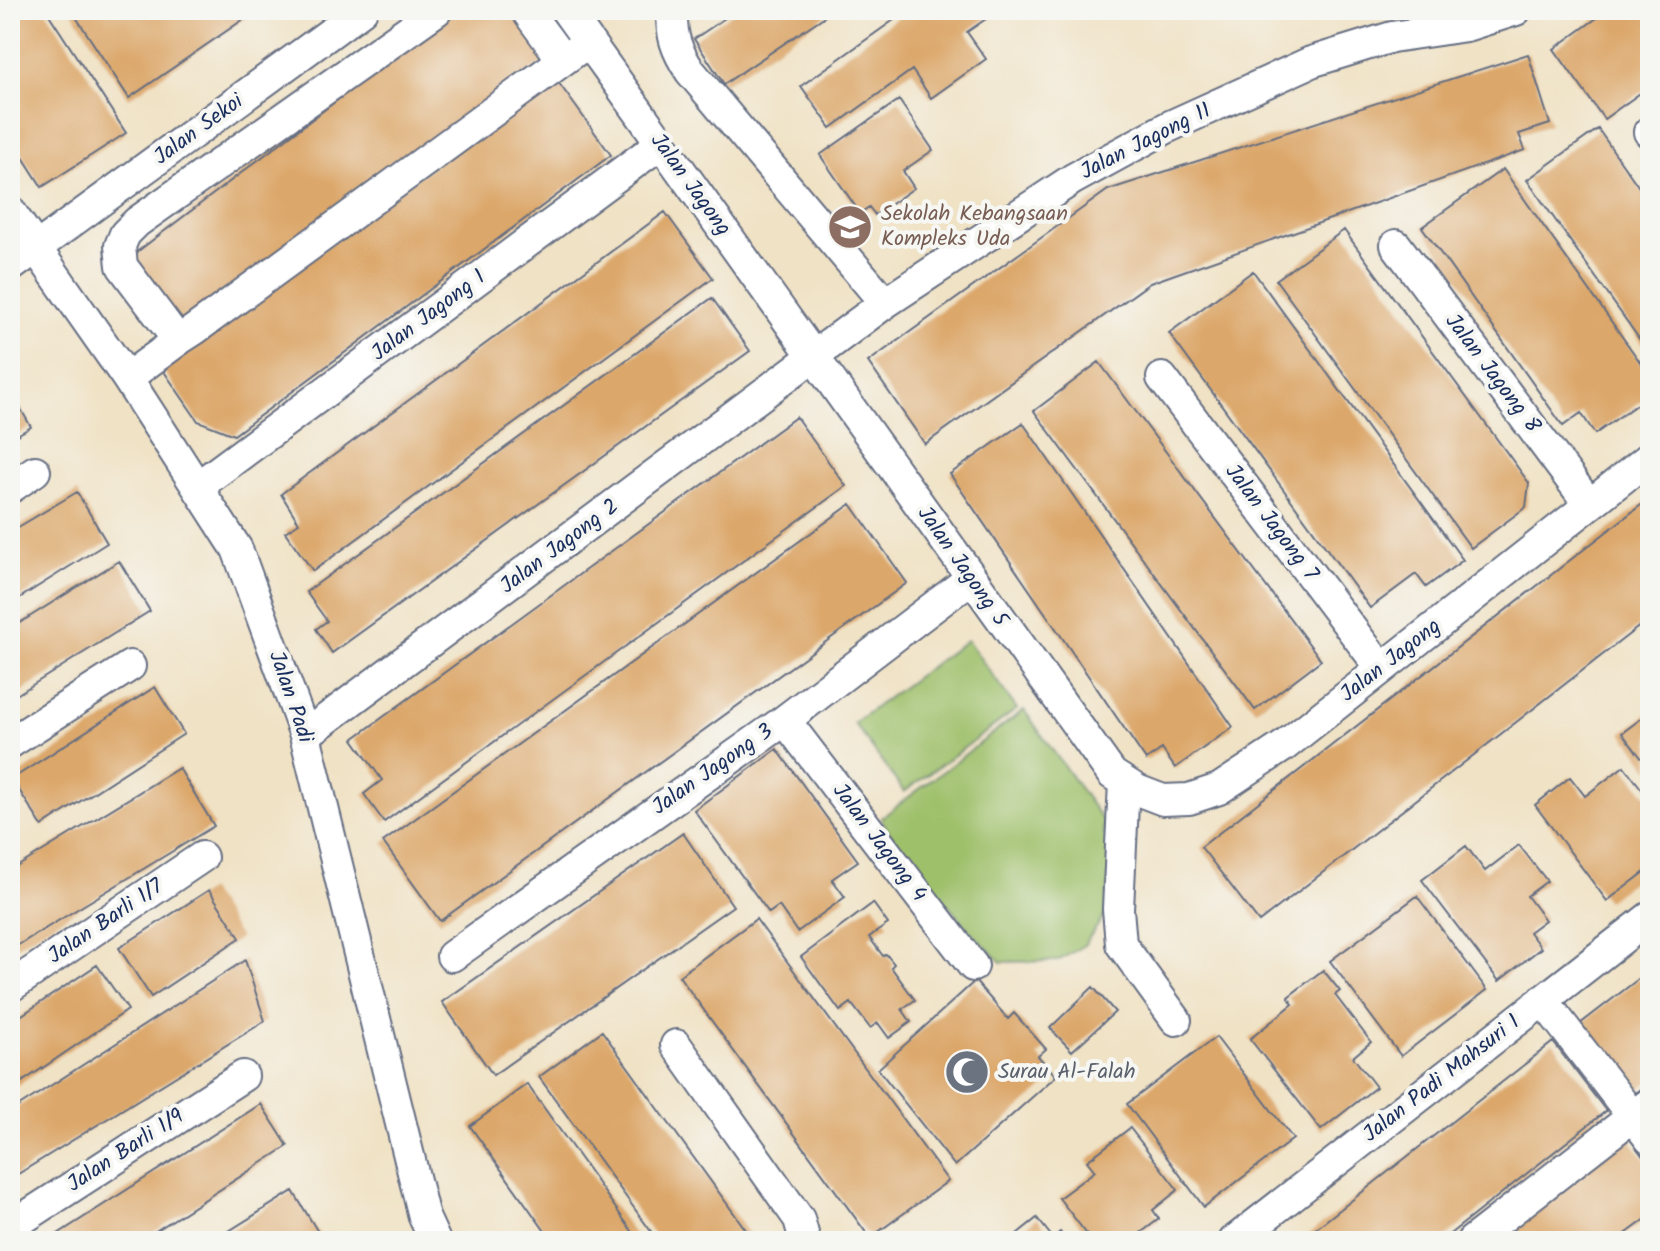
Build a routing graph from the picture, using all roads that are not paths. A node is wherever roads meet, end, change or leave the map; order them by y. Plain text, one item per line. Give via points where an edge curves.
1 (362, 10) edge
2 (437, 10) edge
3 (526, 10) edge
4 (566, 10) edge
5 (672, 10) edge
6 (1516, 10) edge
7 (588, 42) junction
8 (562, 59) junction
9 (660, 144) junction
10 (10, 211) edge
11 (1396, 245) dead end
12 (36, 250) junction
13 (10, 267) edge
14 (885, 303) junction
15 (180, 339) junction
16 (815, 358) junction
17 (127, 378) junction
18 (1162, 378) dead end
19 (1650, 457) edge
20 (197, 487) junction
21 (1589, 504) junction
22 (970, 579) junction
23 (130, 666) dead end
24 (1381, 668) junction
25 (785, 720) junction
26 (305, 735) junction
27 (10, 743) edge
28 (1118, 778) junction
29 (202, 857) dead end
30 (1650, 917) edge
31 (452, 956) dead end
32 (973, 966) dead end
33 (10, 987) edge
34 (1543, 1000) junction
35 (1176, 1020) dead end
36 (676, 1045) dead end
37 (243, 1076) dead end
38 (1644, 1120) edge
39 (10, 1227) edge
40 (435, 1241) edge
41 (805, 1241) edge
42 (1234, 1241) edge
43 (1472, 1241) edge

1 - 12 street, Jalan Sekoi
2 - 15 street via 125,234 122,266
3 - 8 street
4 - 7 street, Jalan Jagong
5 - 14 street via 677,51 690,71
6 - 14 street, Jalan Jagong 11 via 1466,26 1392,37 1311,62 1168,127 1073,179
7 - 8 street
7 - 9 street, Jalan Jagong
8 - 15 street
9 - 16 street, Jalan Jagong
9 - 20 street, Jalan Jagong 1
10 - 12 street, Jalan Padi
11 - 21 street, Jalan Jagong 8
12 - 13 street, Jalan Sekoi
12 - 17 street, Jalan Padi
14 - 16 street, Jalan Jagong 11
15 - 17 street
16 - 22 street, Jalan Jagong 5
16 - 26 street, Jalan Jagong 2
17 - 20 street, Jalan Padi
18 - 24 street, Jalan Jagong 7
19 - 21 street, Jalan Jagong
20 - 26 street, Jalan Padi via 237,549
21 - 24 street, Jalan Jagong
22 - 25 street, Jalan Jagong 3
22 - 28 street, Jalan Jagong 5
23 - 27 street
24 - 28 street, Jalan Jagong via 1284,746 1219,789 1189,799 1163,800
25 - 31 street, Jalan Jagong 3
25 - 32 street, Jalan Jagong 4
26 - 40 street, Jalan Padi via 424,1217
28 - 35 street via 1121,944
29 - 33 street, Jalan Barli 1/7
30 - 34 street, Jalan Padi Mahsuri 1
34 - 38 street
34 - 42 street, Jalan Padi Mahsuri 1
36 - 41 street via 799,1219
37 - 39 street, Jalan Barli 1/9
38 - 43 street

